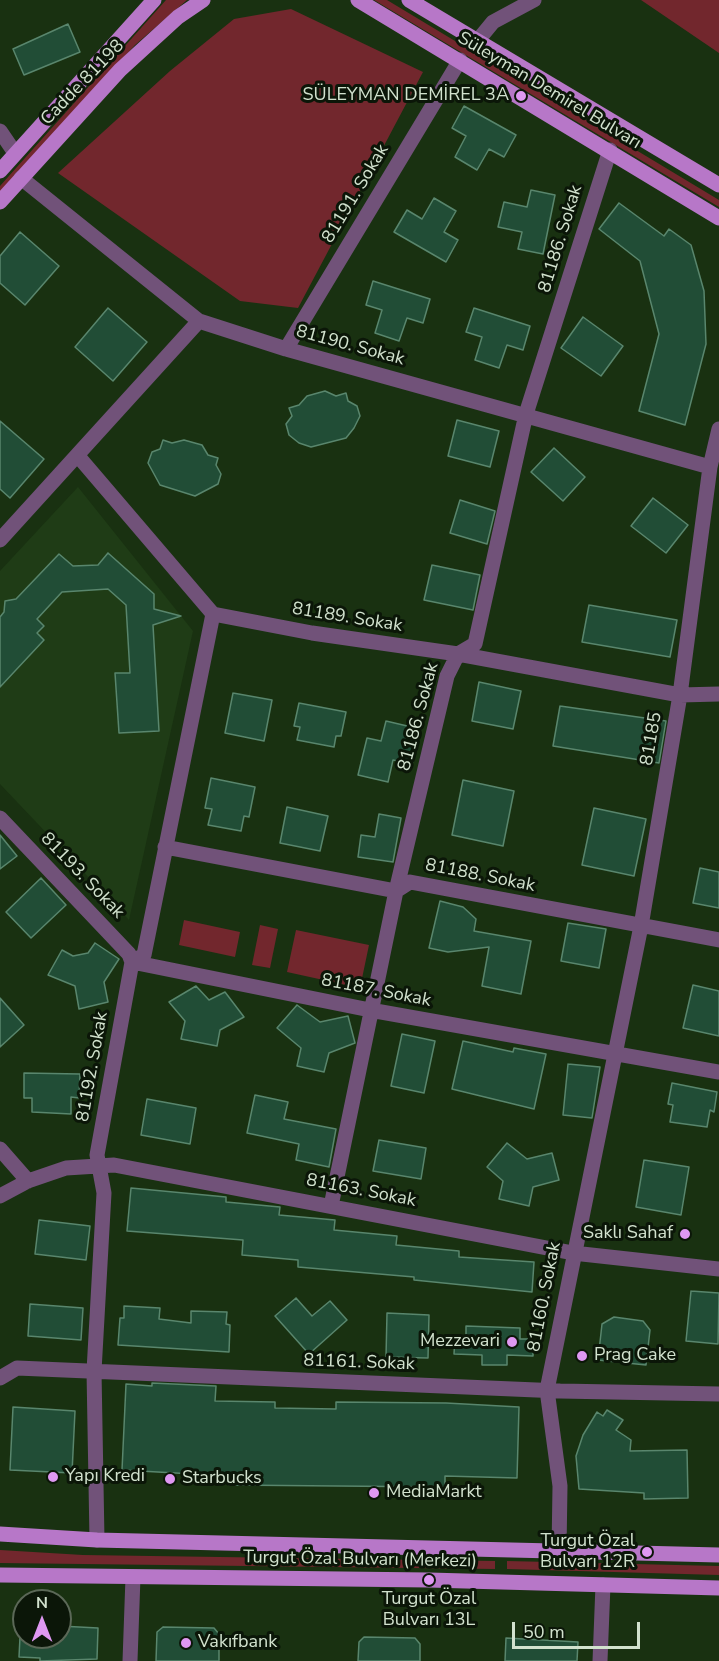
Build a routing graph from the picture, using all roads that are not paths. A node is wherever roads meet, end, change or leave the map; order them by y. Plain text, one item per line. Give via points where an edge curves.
1 (203, 0) edge
2 (358, 0) edge
3 (409, 0) edge
4 (534, 0) edge
5 (151, 2) edge
6 (478, 39) junction
7 (460, 60) junction
8 (0, 131) edge
9 (610, 150) junction
10 (15, 153) junction
11 (0, 171) edge
12 (21, 178) junction
13 (719, 185) edge
14 (0, 202) edge
15 (719, 218) edge
16 (199, 321) junction
17 (286, 349) junction
18 (526, 414) junction
19 (719, 429) edge
20 (78, 456) junction
21 (710, 467) junction
22 (0, 540) edge
23 (213, 615) junction
24 (458, 654) junction
25 (719, 694) edge
26 (680, 695) junction
27 (0, 818) edge
28 (165, 847) junction
29 (396, 891) junction
30 (640, 926) junction
31 (719, 940) edge
32 (132, 962) junction
33 (370, 1010) junction
34 (614, 1053) junction
35 (719, 1072) edge
36 (0, 1149) edge
37 (98, 1166) junction
38 (28, 1181) junction
39 (0, 1196) edge
40 (332, 1206) junction
41 (573, 1253) junction
42 (719, 1269) edge
43 (94, 1371) junction
44 (0, 1378) edge
45 (547, 1390) junction
46 (719, 1394) edge
47 (0, 1534) edge
48 (97, 1540) junction
49 (559, 1550) junction
50 (719, 1555) edge
51 (0, 1575) edge
52 (133, 1577) junction
53 (603, 1585) junction
54 (719, 1588) edge
55 (130, 1661) edge
56 (600, 1661) edge

1 - 12 main road, Cadde 81198 via 178,17 120,70
2 - 7 main road, Süleyman Demirel Bulvarı
3 - 6 main road, Süleyman Demirel Bulvarı
4 - 6 street via 493,22
5 - 10 main road, Cadde 81198
6 - 13 main road, Süleyman Demirel Bulvarı
7 - 9 main road, Süleyman Demirel Bulvarı
7 - 17 street, 81191. Sokak
8 - 10 street
9 - 15 main road, Süleyman Demirel Bulvarı
9 - 18 street, 81186. Sokak
10 - 11 main road, Cadde 81198
12 - 14 main road, Cadde 81198
12 - 16 street, 81190. Sokak
16 - 17 street, 81190. Sokak
16 - 20 street
17 - 18 street, 81190. Sokak
18 - 21 street, 81190. Sokak
18 - 24 street, 81186. Sokak via 475,645
19 - 21 street, 81185
20 - 22 street
20 - 23 street
21 - 26 street, 81185
23 - 24 street, 81189. Sokak
23 - 28 street, 81192. Sokak
24 - 26 street, 81189. Sokak
24 - 29 street, 81186. Sokak via 447,676
25 - 26 street, 81189. Sokak
26 - 30 street, 81185
27 - 32 street, 81193. Sokak via 129,954
28 - 29 street, 81188. Sokak
28 - 32 street, 81192. Sokak via 144,954
29 - 30 street, 81188. Sokak via 410,882
29 - 33 street, 81186. Sokak
30 - 31 street, 81188. Sokak
30 - 34 street, 81185
32 - 33 street, 81187. Sokak
32 - 37 street, 81192. Sokak
33 - 34 street, 81187. Sokak
33 - 40 street, 81186. Sokak
34 - 35 street, 81187. Sokak
34 - 41 street, 81160. Sokak
36 - 38 street
37 - 38 street, 81163. Sokak via 66,1168
37 - 40 street, 81163. Sokak via 114,1165
37 - 43 street, 81192. Sokak via 104,1193
38 - 39 street, 81163. Sokak
40 - 41 street, 81163. Sokak
41 - 42 street, 81163. Sokak
41 - 45 street, 81160. Sokak
43 - 44 street, 81161. Sokak via 17,1368
43 - 45 street, 81161. Sokak
43 - 48 street, 81192. Sokak
45 - 46 street, 81161. Sokak
45 - 49 street, 81160. Sokak via 560,1486
47 - 48 main road, Turgut Özal Bulvarı (Merkezi)
48 - 49 main road, Turgut Özal Bulvarı (Merkezi)
49 - 50 main road, Turgut Özal Bulvarı (Merkezi)
51 - 52 main road, Turgut Özal Bulvarı (Merkezi)
52 - 53 main road, Turgut Özal Bulvarı (Merkezi)
52 - 55 street
53 - 54 main road, Turgut Özal Bulvarı (Merkezi)
53 - 56 street

